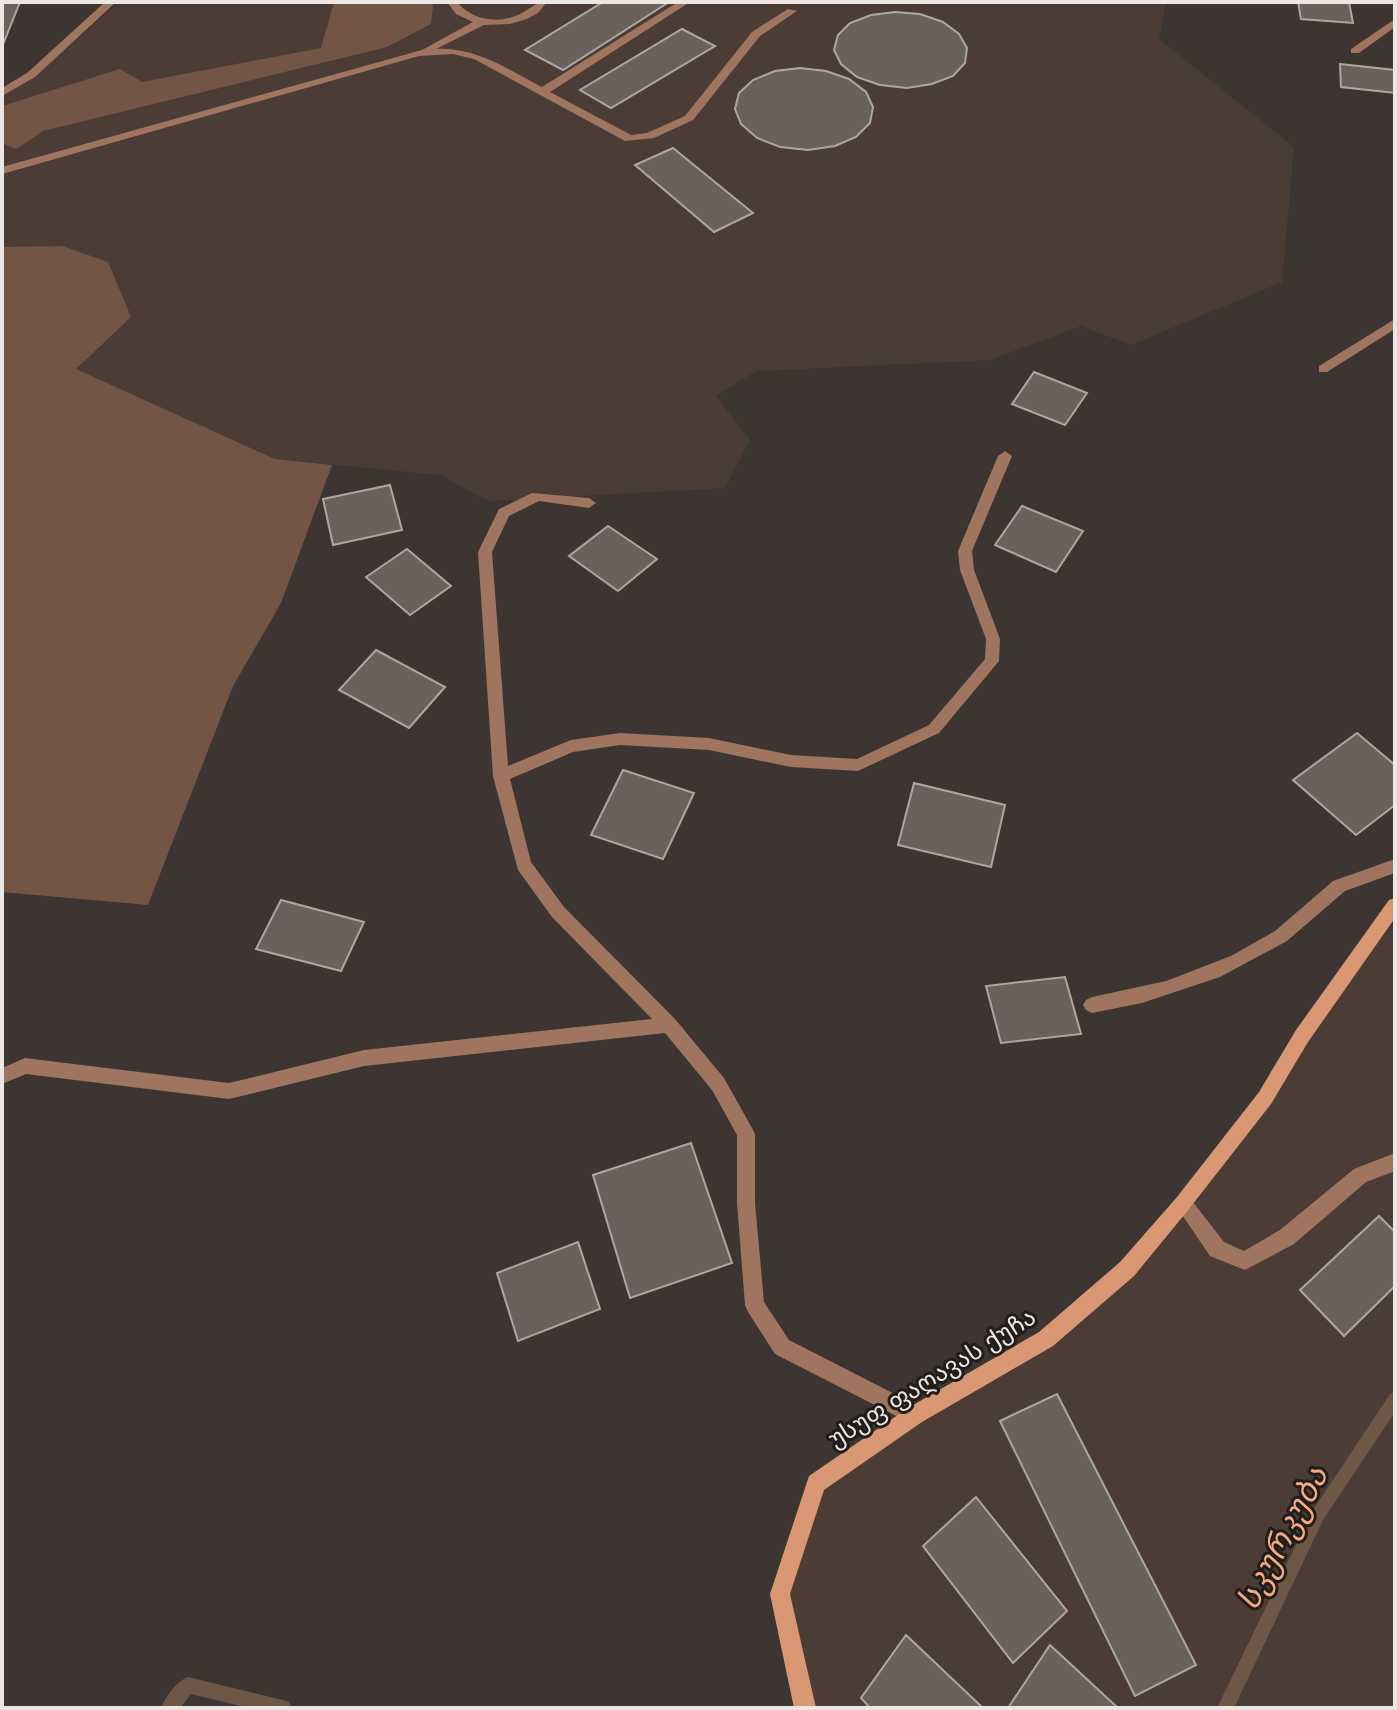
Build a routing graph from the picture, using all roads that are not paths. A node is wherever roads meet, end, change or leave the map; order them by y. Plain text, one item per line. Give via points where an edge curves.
1 (111, 2) edge
2 (452, 2) edge
3 (542, 2) edge
4 (685, 2) edge
5 (792, 11) dead end
6 (484, 21) junction
7 (1395, 22) edge
8 (1355, 51) dead end
9 (418, 53) junction
10 (543, 91) junction
11 (2, 93) edge
12 (2, 171) edge
13 (1395, 323) edge
14 (1323, 369) dead end
15 (1005, 456) dead end
16 (589, 503) dead end
17 (501, 776) junction
18 (1395, 866) edge
19 (1395, 905) edge
20 (1092, 1005) dead end
21 (669, 1025) junction
22 (2, 1076) edge
23 (1395, 1162) edge
24 (1183, 1203) junction
25 (915, 1415) junction
26 (805, 1708) edge

1 - 11 street via 31,75
2 - 6 street via 459,12
3 - 6 street via 515,20
4 - 10 street
5 - 10 street via 756,34 689,118 650,136 629,139
6 - 9 street
7 - 8 street
9 - 10 street via 453,51 478,57
9 - 12 street
13 - 14 street
15 - 17 street via 965,551 993,639 992,661 934,729 858,765 791,761 709,744 620,739 571,746
16 - 17 street via 537,496 504,513 485,552
17 - 21 street via 524,865 558,912
18 - 20 street via 1334,890 1285,933 1237,964 1126,1000
19 - 24 street, უსუფ ფაღავას ქუჩა via 1265,1098
21 - 22 street via 364,1058 229,1091 25,1066
21 - 25 street via 718,1084 746,1134 755,1305 782,1347
23 - 24 street via 1360,1175 1287,1237 1245,1261 1217,1249
24 - 25 street, უსუფ ფაღავას ქუჩა via 1127,1269 1046,1339
25 - 26 street, უსუფ ფაღავას ქუჩა via 816,1483 780,1594

